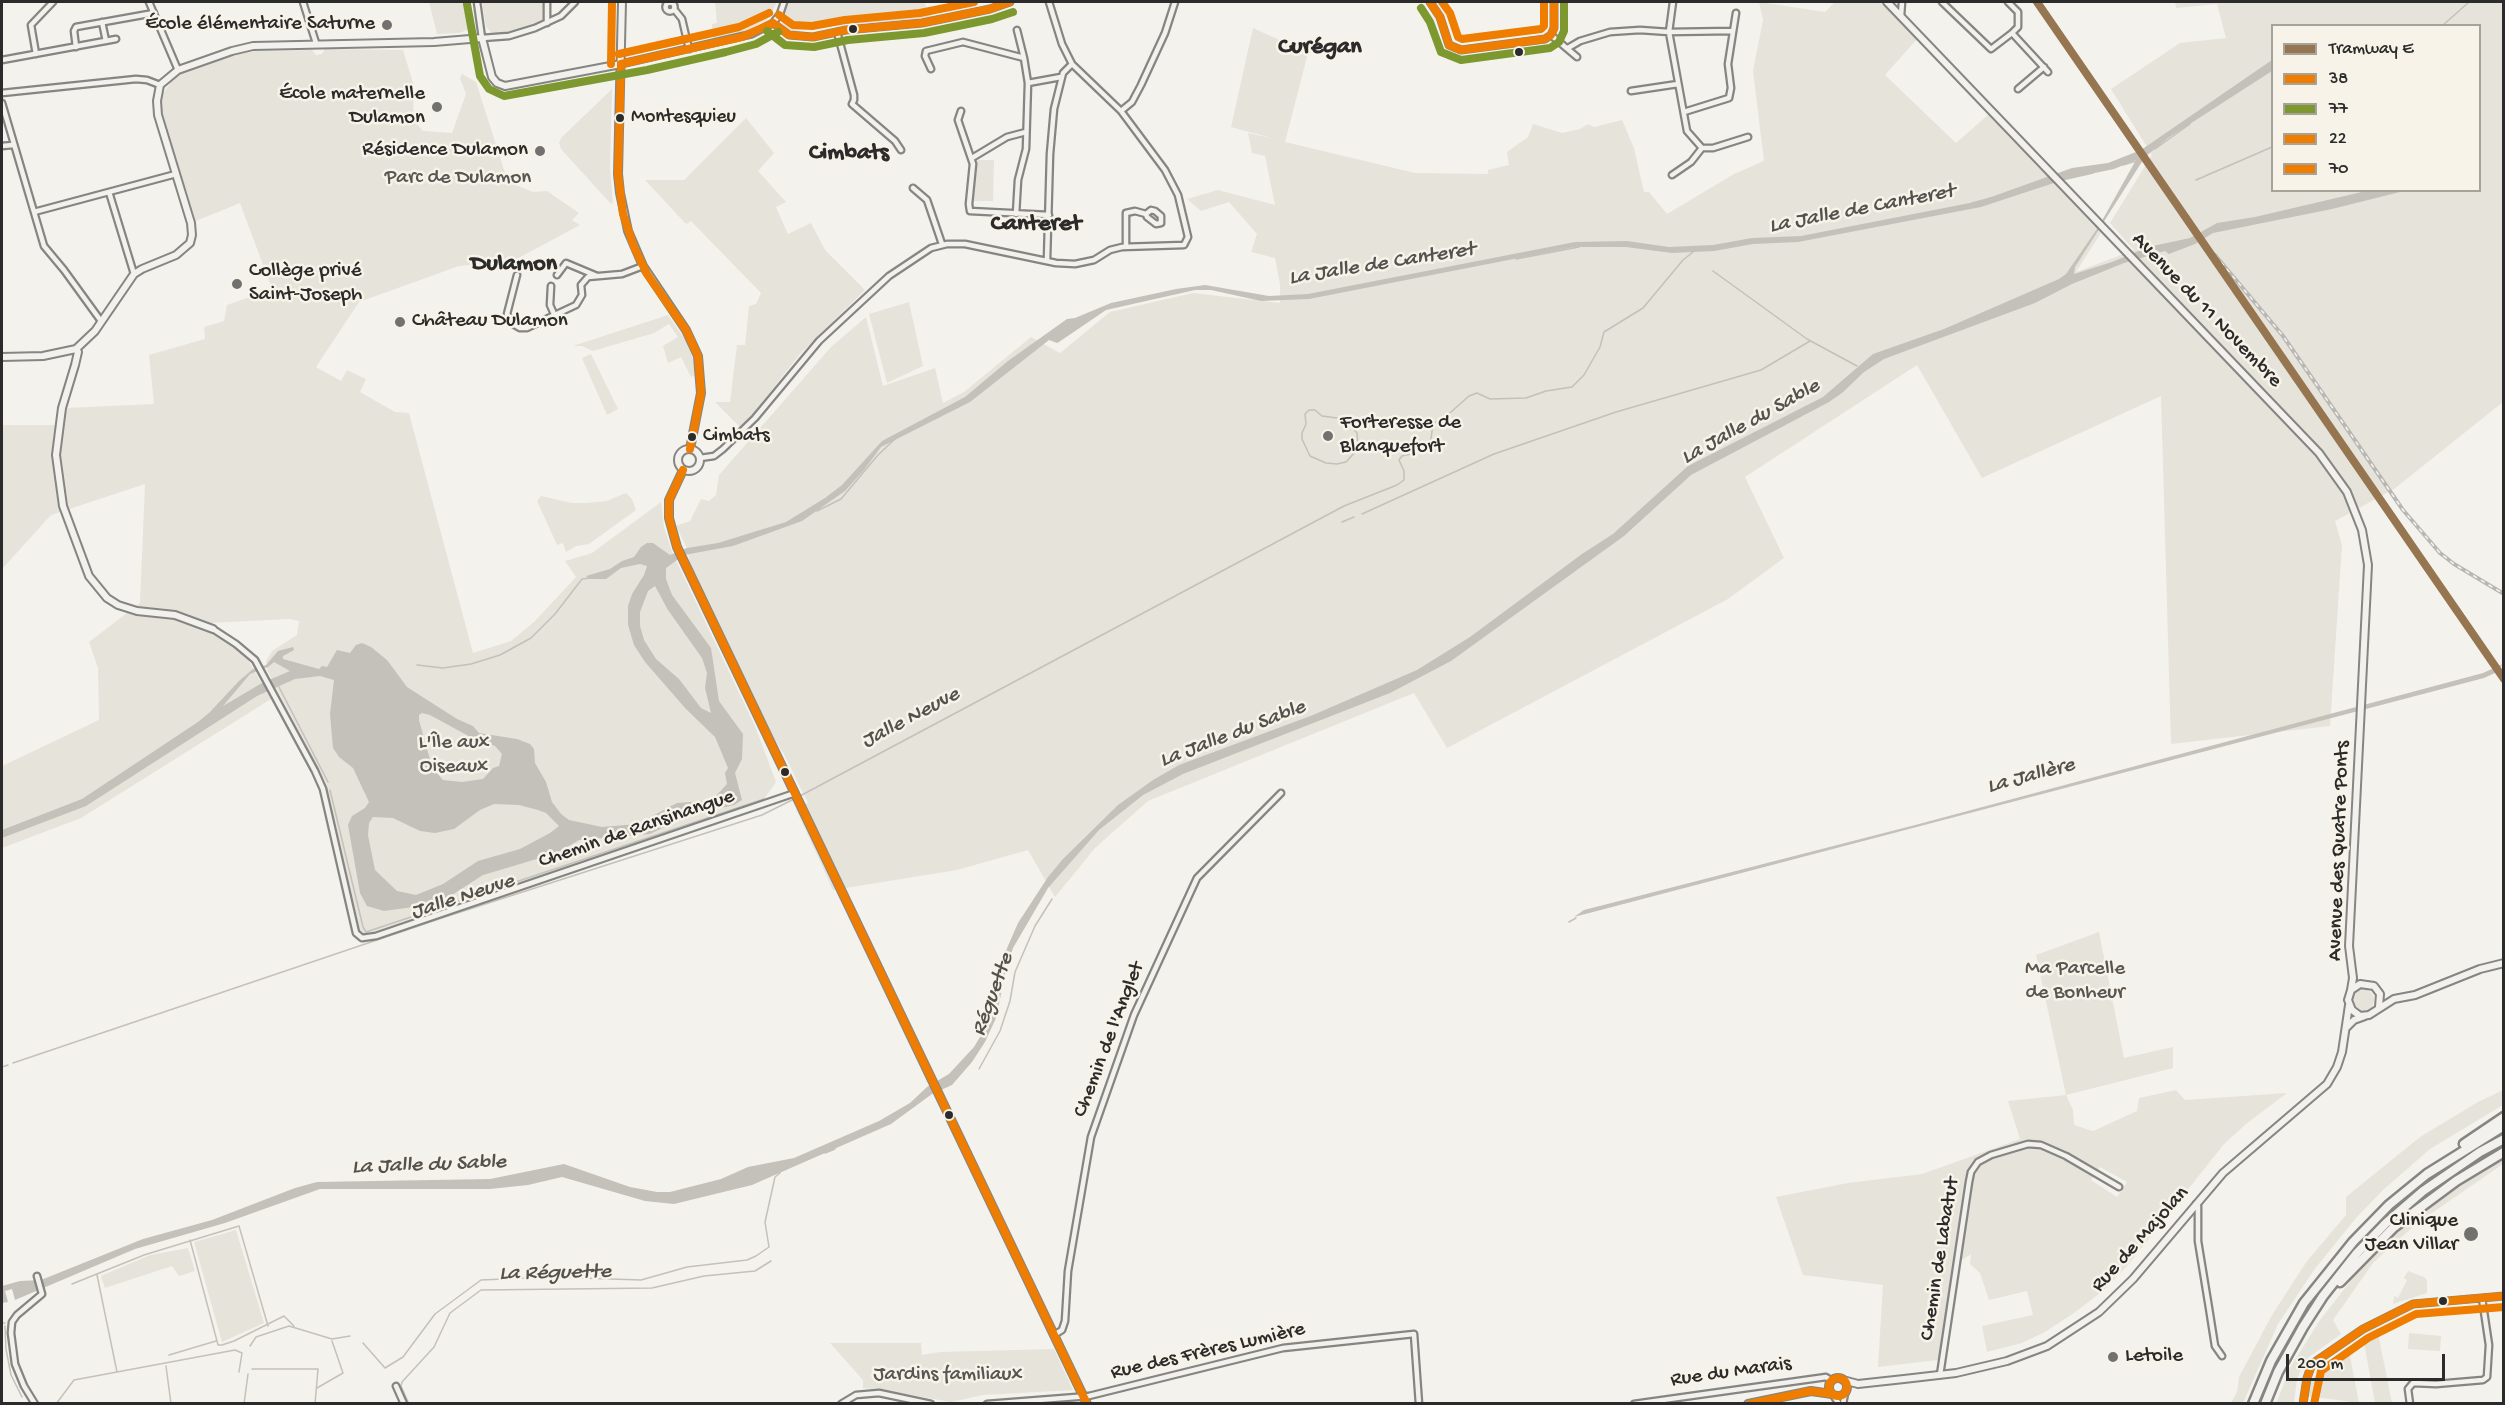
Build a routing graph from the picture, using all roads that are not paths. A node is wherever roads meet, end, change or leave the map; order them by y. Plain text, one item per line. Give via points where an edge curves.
1 (53, 2) edge
2 (149, 2) edge
3 (303, 2) edge
4 (477, 2) edge
5 (547, 2) edge
6 (575, 2) edge
7 (622, 2) edge
8 (784, 2) edge
9 (1010, 2) edge
10 (1049, 2) edge
11 (1175, 2) edge
12 (1430, 2) edge
13 (1554, 2) edge
14 (1673, 2) edge
15 (1890, 2) edge
16 (1902, 2) edge
17 (1942, 2) edge
18 (2008, 2) edge
19 (674, 9) dead end
20 (154, 13) junction
21 (1736, 13) dead end
22 (1901, 16) junction
23 (102, 22) junction
24 (547, 23) junction
25 (773, 23) junction
26 (1017, 30) dead end
27 (1732, 31) junction
28 (837, 32) junction
29 (1669, 32) junction
30 (2012, 33) junction
31 (1551, 35) junction
32 (482, 38) junction
33 (116, 39) dead end
34 (106, 41) junction
35 (316, 44) junction
36 (76, 47) junction
37 (1568, 48) junction
38 (689, 50) junction
39 (36, 54) junction
40 (1577, 57) dead end
41 (1024, 58) junction
42 (2, 60) edge
43 (621, 64) junction
44 (1072, 64) junction
45 (2044, 67) junction
46 (931, 69) dead end
47 (178, 70) junction
48 (2048, 72) dead end
49 (1061, 77) junction
50 (1028, 83) junction
51 (1678, 84) junction
52 (160, 85) junction
53 (2018, 90) dead end
54 (1631, 91) dead end
55 (2, 93) edge
56 (2, 103) edge
57 (961, 111) dead end
58 (1121, 111) junction
59 (1684, 112) junction
60 (1026, 132) junction
61 (1748, 137) dead end
62 (13, 145) junction
63 (2, 146) edge
64 (1702, 148) junction
65 (901, 150) dead end
66 (972, 158) junction
67 (176, 174) junction
68 (1672, 175) dead end
69 (913, 188) dead end
70 (109, 192) junction
71 (33, 212) junction
72 (1017, 214) junction
73 (1049, 214) junction
74 (1146, 214) dead end
75 (942, 244) junction
76 (1126, 246) junction
77 (1047, 260) junction
78 (642, 266) junction
79 (134, 274) junction
80 (557, 274) dead end
81 (517, 275) dead end
82 (600, 277) junction
83 (551, 286) dead end
84 (554, 314) junction
85 (101, 321) junction
86 (76, 349) junction
87 (2, 357) edge
88 (690, 449) junction
89 (700, 458) junction
90 (683, 470) junction
91 (213, 629) joint
92 (2361, 713) joint
93 (795, 793) junction
94 (1281, 793) dead end
95 (2351, 963) junction
96 (2504, 963) edge
97 (2371, 985) junction
98 (2351, 990) junction
99 (2378, 990) junction
100 (2394, 999) junction
101 (2349, 1005) junction
102 (2379, 1007) junction
103 (2365, 1016) junction
104 (2345, 1028) junction
105 (2504, 1117) edge
106 (2504, 1126) edge
107 (2504, 1139) edge
108 (2504, 1152) edge
109 (2427, 1174) junction
110 (2119, 1187) dead end
111 (2196, 1204) junction
112 (37, 1276) dead end
113 (2504, 1296) edge
114 (2482, 1298) junction
115 (2313, 1312) junction
116 (1054, 1335) junction
117 (2222, 1356) dead end
118 (1940, 1375) junction
119 (1843, 1380) junction
120 (1832, 1381) junction
121 (1858, 1384) junction
122 (396, 1386) dead end
123 (1810, 1391) junction
124 (1846, 1392) junction
125 (1833, 1394) junction
126 (1083, 1396) junction
127 (1055, 1401) edge
128 (35, 1404) edge
129 (404, 1404) edge
130 (841, 1404) edge
131 (932, 1404) edge
132 (987, 1404) edge
133 (1087, 1404) edge
134 (1419, 1404) edge
135 (1634, 1404) edge
136 (1748, 1404) edge
137 (1841, 1404) edge
138 (2253, 1404) edge
139 (2265, 1404) edge
140 (2303, 1404) edge
141 (2410, 1404) edge

1 - 39 street via 31,24
2 - 20 street
3 - 35 street
4 - 32 street
5 - 24 street
6 - 24 street
7 - 43 main road
8 - 25 street
9 - 28 street via 922,23
10 - 44 street
11 - 58 street via 1141,85 1132,102
12 - 31 street via 1448,42 1458,50 1541,41
13 - 31 street
14 - 29 street
15 - 22 main road, Avenue du 11 Novembre
16 - 22 street
17 - 30 street via 1991,49
18 - 30 street via 2018,12 2018,27
19 - 38 street via 682,19
20 - 23 street
20 - 47 street
21 - 27 street
22 - 92 main road, Avenue du 11 Novembre via 2319,453 2347,492 2362,530 2368,564
23 - 34 street
23 - 36 street via 76,27
24 - 32 street via 520,34
25 - 28 street via 789,35 813,37
25 - 38 street via 742,37
26 - 41 street
27 - 29 street
27 - 59 street via 1729,98
28 - 65 street via 854,95 852,104
29 - 37 street via 1610,32
29 - 51 street
30 - 45 street
31 - 37 street
32 - 35 main road
32 - 43 main road via 492,77 505,86
33 - 34 street
34 - 36 street
35 - 47 main road via 253,46
36 - 39 street
37 - 40 street
38 - 43 street
39 - 42 street
41 - 46 street via 963,42 926,51 924,56
41 - 50 street
43 - 78 main road via 620,193 628,231
44 - 49 street
44 - 58 street
45 - 48 street
45 - 53 street
47 - 52 main road
49 - 50 street
49 - 73 street via 1053,120
50 - 60 street
51 - 54 street
51 - 59 street
52 - 55 street via 136,80
52 - 67 main road via 158,115
56 - 62 street
57 - 66 street via 958,120
58 - 76 street via 1173,184 1182,206 1188,241 1178,246
59 - 64 street via 1687,131
60 - 66 street via 1007,137
60 - 72 street via 1017,180
61 - 64 street
62 - 63 street
62 - 71 street
64 - 68 street via 1691,162
66 - 72 street via 970,211
67 - 70 street
67 - 79 main road via 191,223 190,243 176,255
69 - 75 street via 927,200
70 - 71 street
70 - 79 street
71 - 85 street via 44,246
72 - 73 street
73 - 77 street
74 - 76 street via 1126,213
75 - 77 street via 965,244
75 - 89 street via 878,285 810,349 742,431 714,456
76 - 77 street via 1083,264
78 - 82 street
78 - 88 main road via 686,330 698,356 701,393
79 - 85 main road
80 - 82 street via 566,262
81 - 84 street via 507,314 513,324 527,328
82 - 84 street via 588,277 581,285 582,295 576,305
83 - 84 street via 550,305
85 - 86 main road
86 - 87 main road via 43,356
86 - 91 main road, Chemin de Ransinangue via 62,408 57,455 63,506 89,576 118,605 175,615
88 - 89 main road
88 - 90 main road via 678,457
89 - 90 main road via 697,468
90 - 93 main road via 669,500 669,518 677,547
91 - 93 street, Chemin de Ransinangue via 260,667 315,771 356,933 364,939
92 - 95 main road, Avenue des Quatre Ponts
93 - 116 main road
94 - 116 street, Chemin de l'Anglet via 1197,878 1134,1015 1090,1137 1068,1271 1065,1321 1062,1330
95 - 97 main road via 2360,979
95 - 98 main road, Avenue des Quatre Ponts
96 - 100 main road
97 - 98 main road via 2360,984
97 - 99 main road
98 - 101 main road
99 - 100 main road
99 - 102 main road
100 - 102 main road
101 - 103 main road via 2355,1013
101 - 104 main road, Rue de Majolan
102 - 103 main road
103 - 104 main road
104 - 111 main road, Rue de Majolan via 2339,1060 2327,1084 2253,1146
105 - 109 highway
106 - 109 highway
107 - 115 highway via 2440,1179 2386,1223 2344,1268
108 - 115 highway via 2456,1181 2394,1227
109 - 138 highway via 2367,1226 2320,1281 2281,1342
110 - 118 street, Chemin de Labatut via 2041,1144 2028,1144 1978,1162 1969,1182
111 - 117 street via 2208,1308 2215,1346
111 - 118 main road, Rue de Majolan via 2122,1291 2081,1325 2024,1355
112 - 128 street via 41,1296 17,1315 11,1329 15,1364
113 - 114 street
114 - 140 street via 2407,1306 2363,1329 2317,1359 2307,1378
114 - 141 street via 2489,1345 2487,1377 2413,1383 2408,1389
115 - 139 highway via 2289,1350
116 - 126 main road
118 - 121 main road, Rue de Majolan
119 - 120 main road
119 - 121 main road, Rue de Majolan
119 - 124 main road
120 - 123 main road
120 - 125 main road via 1829,1386
120 - 135 street, Rue du Marais via 1826,1377
121 - 124 main road, Rue de Majolan
122 - 129 street
123 - 125 main road
123 - 136 main road
124 - 125 main road via 1841,1396
124 - 137 street
125 - 137 street
126 - 127 street
126 - 133 main road
126 - 134 street, Rue des Frères Lumière via 1283,1348 1414,1334
127 - 132 street
130 - 131 street via 866,1393

